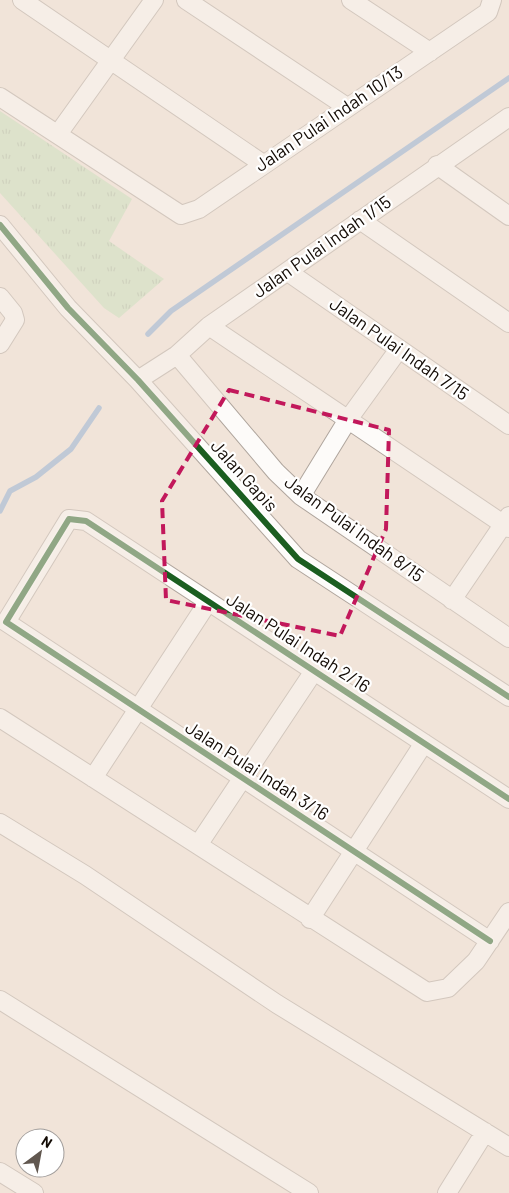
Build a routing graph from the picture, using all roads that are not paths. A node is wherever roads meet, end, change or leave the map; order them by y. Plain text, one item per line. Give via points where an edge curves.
1 (22, 0) edge
2 (154, 0) edge
3 (186, 0) edge
4 (351, 0) edge
5 (492, 0) edge
6 (430, 52) junction
7 (112, 60) junction
8 (0, 97) edge
9 (347, 106) junction
10 (509, 116) edge
11 (58, 134) junction
12 (263, 164) junction
13 (437, 166) junction
14 (509, 216) edge
15 (360, 220) junction
16 (0, 225) edge
17 (288, 272) junction
18 (0, 297) edge
19 (509, 323) edge
20 (208, 326) junction
21 (0, 344) edge
22 (399, 349) junction
23 (177, 355) junction
24 (138, 380) junction
25 (347, 421) junction
26 (509, 425) edge
27 (301, 496) junction
28 (507, 523) edge
29 (452, 600) junction
30 (208, 602) junction
31 (5, 626) edge
32 (509, 638) edge
33 (314, 671) junction
34 (509, 697) edge
35 (138, 710) junction
36 (0, 718) edge
37 (424, 743) junction
38 (93, 778) junction
39 (242, 778) junction
40 (509, 799) edge
41 (0, 823) edge
42 (198, 845) junction
43 (353, 852) junction
44 (509, 912) edge
45 (310, 919) junction
46 (490, 941) junction
47 (0, 1000) edge
48 (485, 1132) junction
49 (509, 1147) edge
50 (0, 1172) edge
51 (34, 1193) edge
52 (309, 1193) edge
53 (447, 1193) edge

1 - 7 street
2 - 7 street
3 - 9 street
4 - 6 street
5 - 6 street, Jalan Pulai Indah 10/13 via 488,12
6 - 9 street, Jalan Pulai Indah 10/13
7 - 11 street
7 - 12 street
8 - 11 street, Jalan Pulai Indah 10/13
9 - 12 street, Jalan Pulai Indah 10/13
10 - 13 street, Jalan Pulai Indah 1/15
11 - 12 street, Jalan Pulai Indah 10/13 via 181,214 199,209
13 - 14 street
13 - 15 street, Jalan Pulai Indah 1/15
15 - 17 street, Jalan Pulai Indah 1/15
15 - 19 street
16 - 24 street, Jalan Gapis via 68,308
17 - 20 street, Jalan Pulai Indah 1/15
17 - 22 street, Jalan Pulai Indah 7/15
18 - 21 street via 15,320
20 - 23 street, Jalan Pulai Indah 1/15
20 - 25 street
22 - 25 street
22 - 26 street, Jalan Pulai Indah 7/15
23 - 24 street, Jalan Pulai Indah 1/15
23 - 27 street, Jalan Pulai Indah 8/15 via 276,472
24 - 34 street, Jalan Gapis via 298,558
25 - 27 street
25 - 28 street
27 - 29 street, Jalan Pulai Indah 8/15
28 - 29 street
29 - 32 street, Jalan Pulai Indah 8/15
30 - 31 street, Jalan Pulai Indah 2/16 via 86,521 69,519
30 - 33 street, Jalan Pulai Indah 2/16
30 - 35 street
31 - 35 street, Jalan Pulai Indah 3/16
33 - 37 street, Jalan Pulai Indah 2/16
33 - 39 street
35 - 38 street
35 - 39 street, Jalan Pulai Indah 3/16
36 - 38 street
37 - 40 street, Jalan Pulai Indah 2/16
37 - 43 street
38 - 42 street
39 - 42 street
39 - 43 street, Jalan Pulai Indah 3/16
41 - 48 street via 85,875 278,1004
42 - 45 street
43 - 45 street
43 - 46 street, Jalan Pulai Indah 3/16
44 - 46 street
45 - 46 street via 427,992 448,988 476,961
47 - 52 street
48 - 49 street
48 - 53 street
50 - 51 street

